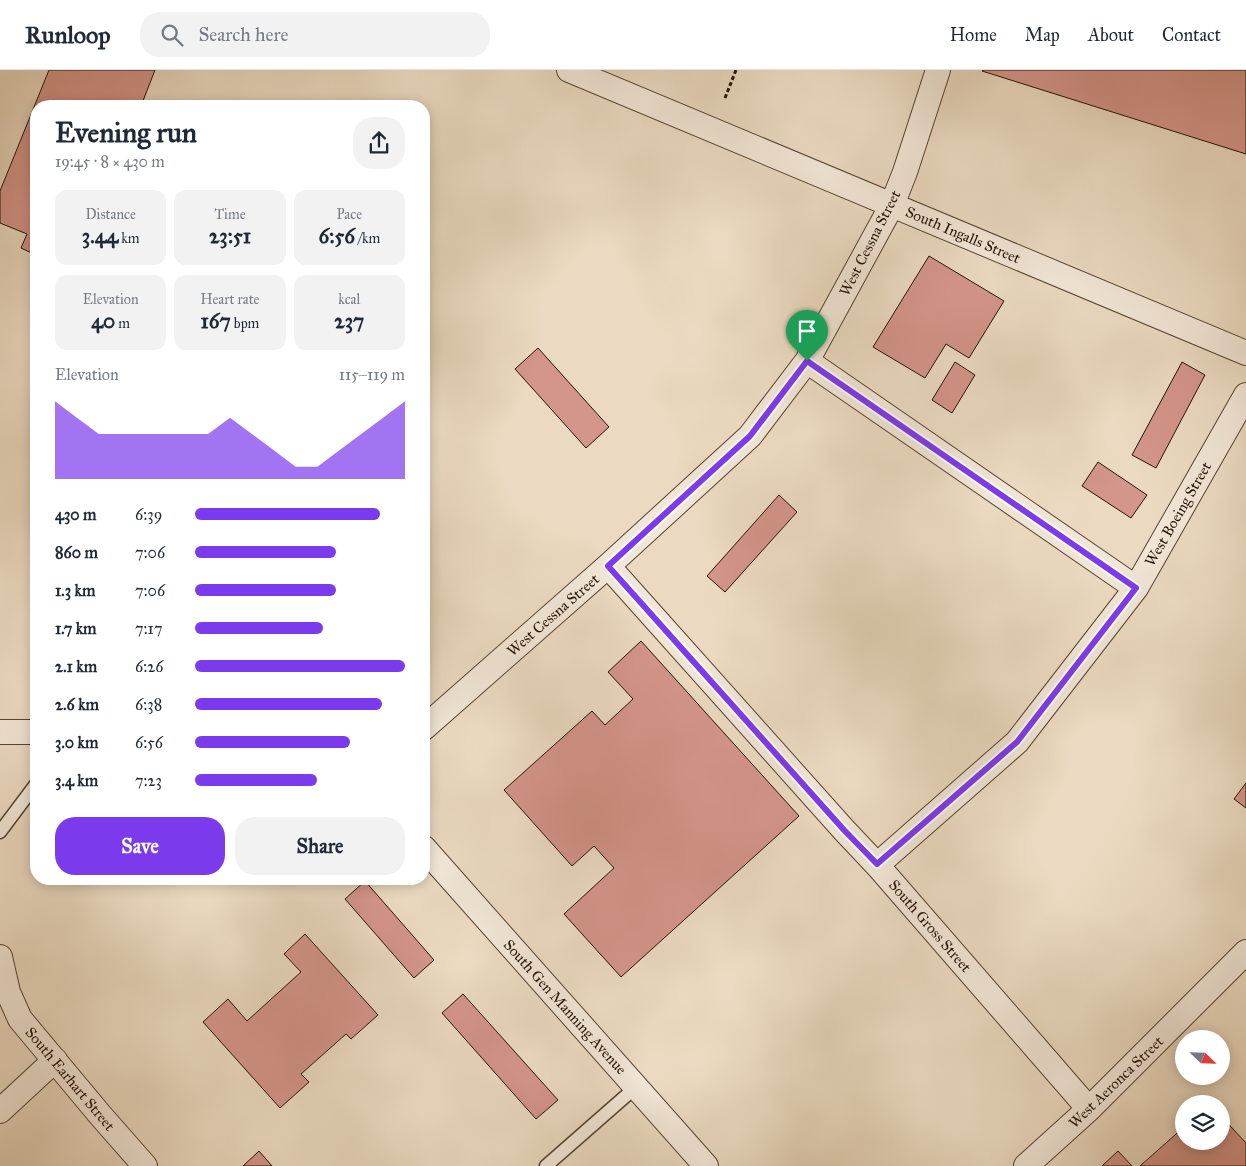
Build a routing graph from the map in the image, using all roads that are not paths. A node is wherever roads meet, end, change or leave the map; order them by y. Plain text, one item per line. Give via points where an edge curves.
1 (569, 70) edge
2 (938, 70) edge
3 (892, 205) junction
4 (1246, 353) edge
5 (807, 361) junction
6 (1246, 396) edge
7 (608, 566) junction
8 (1136, 588) junction
9 (430, 723) edge
10 (0, 732) edge
11 (30, 732) edge
12 (30, 792) edge
13 (0, 832) edge
14 (430, 855) edge
15 (877, 864) junction
16 (1246, 952) edge
17 (0, 957) edge
18 (55, 1060) junction
19 (636, 1087) junction
20 (1089, 1109) junction
21 (0, 1111) edge
22 (145, 1166) edge
23 (546, 1166) edge
24 (706, 1166) edge
25 (1026, 1166) edge

1 - 3 street, South Ingalls Street
2 - 3 street, West Cessna Street
3 - 4 street, South Ingalls Street
3 - 5 street, West Cessna Street
5 - 7 street, West Cessna Street via 750,436
5 - 8 street
6 - 8 street, West Boeing Street
7 - 9 street, West Cessna Street
7 - 15 street, South Gross Street
8 - 15 street, West Boeing Street via 1017,742
10 - 11 street
12 - 13 lane
14 - 19 street, South Gen Manning Avenue
15 - 20 street, South Gross Street
16 - 20 street, West Aeronca Street
17 - 18 street, South Earhart Street via 8,992 20,1019
18 - 21 street
18 - 22 street, South Earhart Street
19 - 23 lane
19 - 24 street, South Gen Manning Avenue
20 - 25 street, West Aeronca Street

